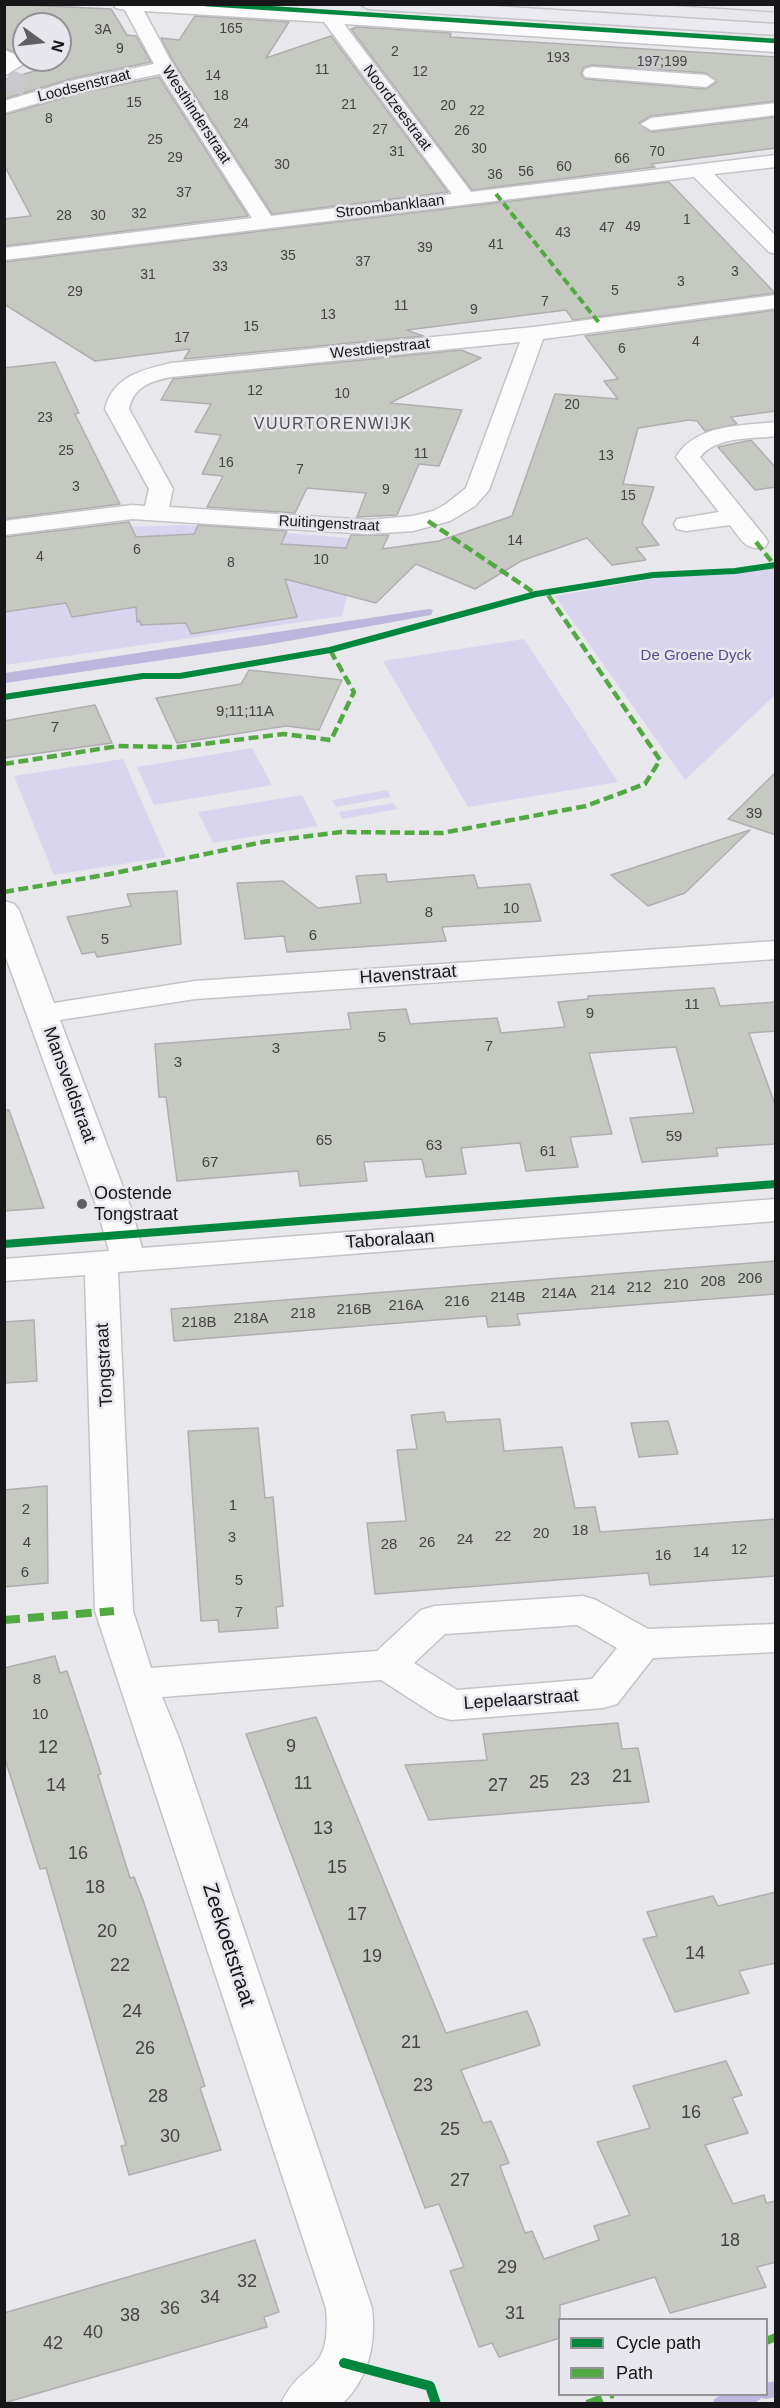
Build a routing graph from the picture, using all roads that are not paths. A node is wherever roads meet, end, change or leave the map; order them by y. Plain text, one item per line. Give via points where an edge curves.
1 (122, 4) edge
2 (368, 4) edge
3 (545, 4) edge
4 (132, 5) edge
5 (330, 18) junction
6 (776, 19) edge
7 (776, 30) edge
8 (776, 46) edge
9 (4, 55) edge
10 (165, 67) junction
11 (592, 73) dead end
12 (645, 75) junction
13 (6, 76) edge
14 (706, 81) dead end
15 (634, 98) dead end
16 (4, 107) tunnel mouth
17 (776, 109) edge
18 (651, 124) dead end
19 (776, 160) edge
20 (698, 170) junction
21 (465, 198) junction
22 (265, 222) junction
23 (776, 248) edge
24 (4, 254) edge
25 (776, 301) edge
26 (534, 334) junction
27 (776, 429) edge
28 (156, 512) junction
29 (735, 517) junction
30 (686, 524) dead end
31 (4, 528) edge
32 (756, 542) dead end
33 (4, 910) edge
34 (776, 950) edge
35 (43, 1014) junction
36 (776, 1210) edge
37 (114, 1261) junction
38 (4, 1270) edge
39 (110, 1467) joint
40 (776, 1638) edge
41 (642, 1644) junction
42 (387, 1665) junction
43 (137, 1684) junction
44 (305, 2403) edge

1 - 4 street
2 - 7 main road
3 - 6 main road
4 - 5 street
4 - 10 street, Westhinderstraat
5 - 8 street via 656,44
5 - 21 street, Noordzeestraat
9 - 13 street via 18,62
10 - 16 street, Loodsenstraat via 41,92
10 - 22 street, Westhinderstraat
11 - 12 street
12 - 14 street
12 - 15 street
17 - 18 street
19 - 20 street, Stroombanklaan
20 - 21 street, Stroombanklaan
20 - 23 street
21 - 22 street, Stroombanklaan
22 - 24 street, Stroombanklaan
25 - 26 street, Westdiepstraat
26 - 28 street, Ruitingenstraat via 477,490 466,503 448,514 397,526 368,527
26 - 28 street, Westdiepstraat via 171,370 136,381 124,389 117,409 161,489
27 - 29 street via 707,440 690,450 692,464
28 - 31 street, Ruitingenstraat via 116,513
29 - 30 street
29 - 32 street
33 - 35 street, Mansveldstraat
34 - 35 street, Havenstraat via 195,990
35 - 37 street, Mansveldstraat via 115,1211
36 - 37 street, Taboralaan
37 - 38 street, Taboralaan
37 - 39 street, Tongstraat
39 - 43 street, Zeekoetstraat via 114,1611
40 - 41 street
41 - 42 street via 584,1610 435,1620
41 - 42 street, Lepelaarstraat via 603,1694 451,1705
42 - 43 street
43 - 44 street, Zeekoetstraat via 159,1738 349,2308 353,2335 344,2363 325,2389

